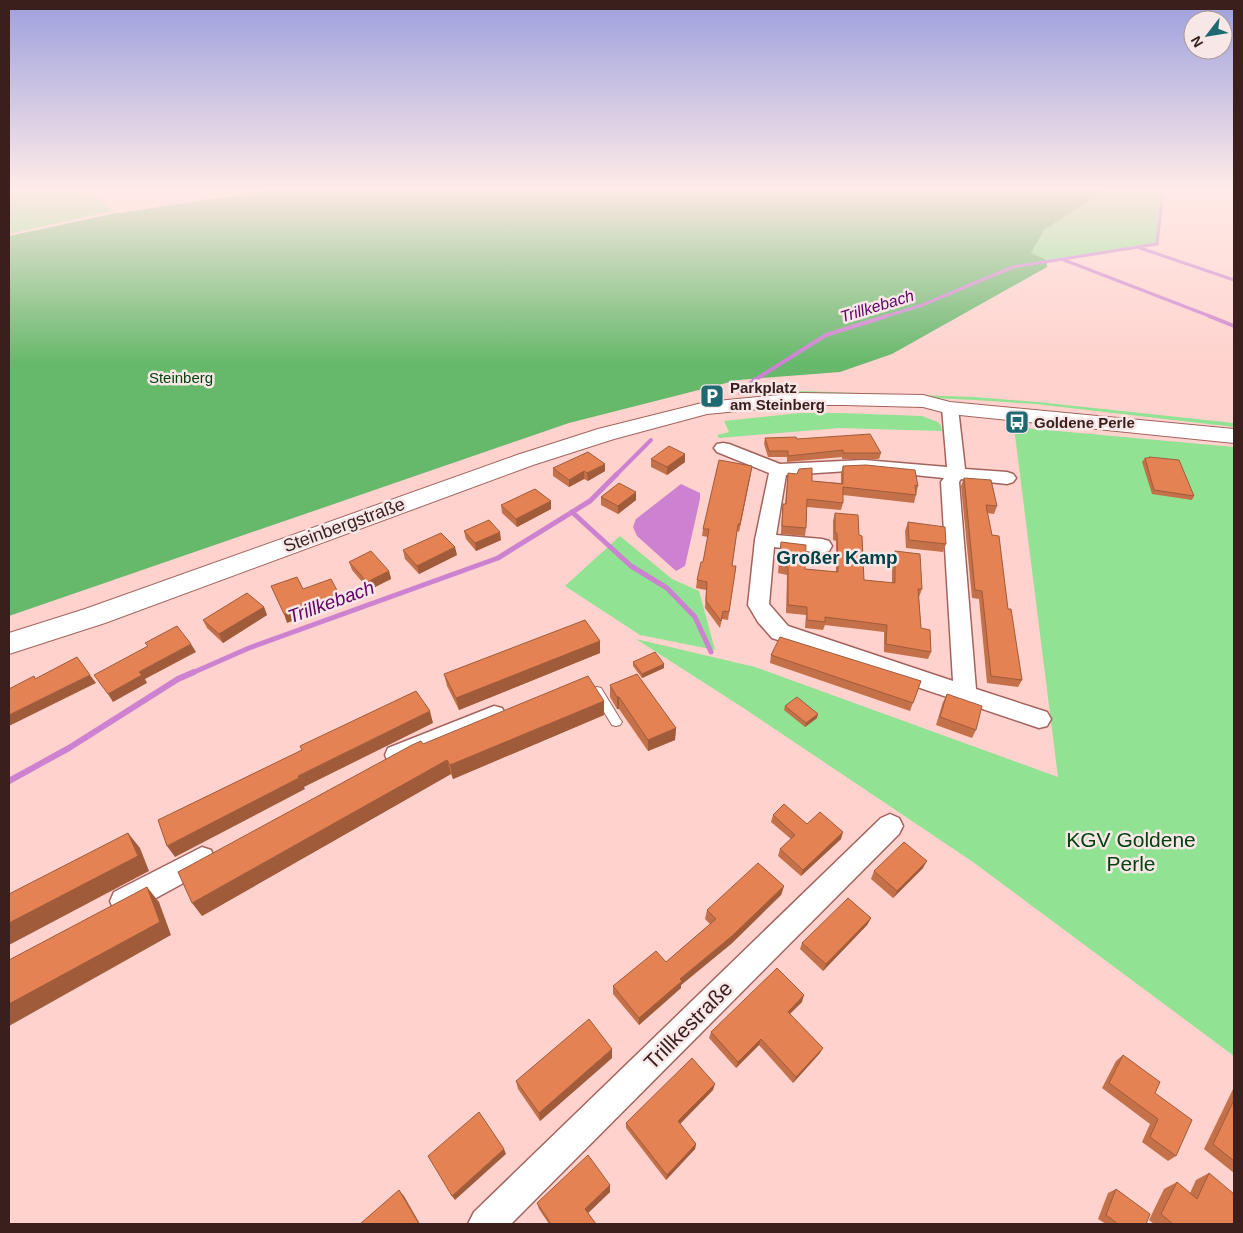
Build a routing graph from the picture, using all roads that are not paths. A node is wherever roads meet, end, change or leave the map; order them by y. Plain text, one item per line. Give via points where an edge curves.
1 (950, 408) junction
2 (1234, 436) edge
3 (723, 448) dead end
4 (778, 470) junction
5 (956, 473) junction
6 (1007, 478) dead end
7 (765, 540) junction
8 (822, 546) dead end
9 (9, 644) edge
10 (585, 681) edge
11 (965, 694) junction
12 (512, 708) edge
13 (1039, 719) dead end
14 (616, 722) dead end
15 (376, 766) edge
16 (890, 826) dead end
17 (218, 850) edge
18 (105, 911) edge
19 (486, 1224) edge

1 - 2 main road, Steinbergstraße
1 - 5 street
1 - 9 main road, Steinbergstraße via 925,411 824,406 682,416 606,434
3 - 4 street
4 - 5 street via 864,465
4 - 7 street
5 - 6 street
5 - 11 street via 950,482
7 - 8 street
7 - 11 street via 758,605 780,632
10 - 14 lane
11 - 13 street
12 - 15 street via 402,752
16 - 19 street, Trillkestraße
17 - 18 street

